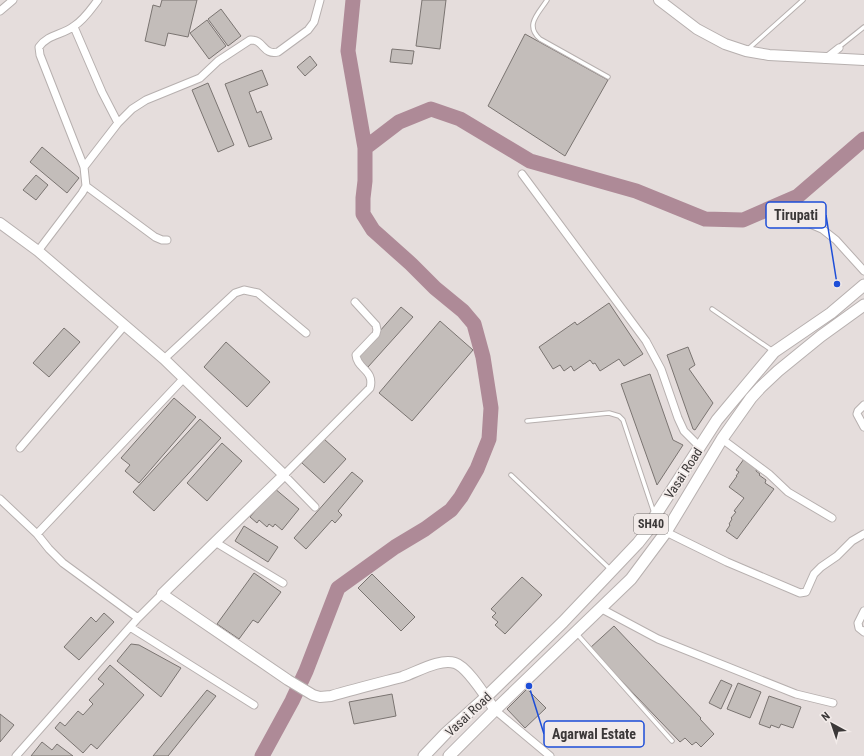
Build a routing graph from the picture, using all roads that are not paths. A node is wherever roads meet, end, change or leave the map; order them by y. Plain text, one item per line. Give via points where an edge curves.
1 (14, 0) edge
2 (98, 0) edge
3 (320, 0) edge
4 (547, 0) edge
5 (659, 0) edge
6 (803, 0) edge
7 (0, 11) edge
8 (864, 26) edge
9 (74, 27) junction
10 (838, 48) joint
11 (746, 50) junction
12 (825, 59) junction
13 (864, 60) edge
14 (608, 77) dead end
15 (118, 123) junction
16 (84, 168) junction
17 (522, 174) dead end
18 (86, 186) junction
19 (787, 214) dead end
20 (0, 223) edge
21 (167, 240) dead end
22 (38, 251) junction
23 (864, 271) edge
24 (864, 285) edge
25 (355, 302) dead end
26 (864, 305) edge
27 (712, 309) dead end
28 (125, 325) junction
29 (306, 333) dead end
30 (774, 352) junction
31 (164, 359) junction
32 (184, 378) junction
33 (864, 405) edge
34 (527, 421) dead end
35 (864, 427) edge
36 (722, 439) junction
37 (700, 447) junction
38 (20, 448) dead end
39 (284, 475) junction
40 (511, 475) dead end
41 (0, 499) edge
42 (315, 507) dead end
43 (655, 516) junction
44 (832, 518) dead end
45 (666, 532) junction
46 (37, 534) junction
47 (864, 534) edge
48 (215, 542) junction
49 (612, 571) junction
50 (283, 583) dead end
51 (162, 594) junction
52 (600, 608) junction
53 (864, 611) edge
54 (138, 618) junction
55 (130, 627) junction
56 (864, 632) edge
57 (576, 633) junction
58 (486, 697) junction
59 (833, 703) dead end
60 (254, 704) dead end
61 (494, 710) junction
62 (672, 741) dead end
63 (19, 755) edge
64 (424, 756) edge
65 (449, 756) edge
66 (550, 756) edge

1 - 7 street
2 - 9 street
3 - 15 street via 314,22 308,30 278,52 269,53 259,42 250,40 218,61 200,78 146,100
4 - 14 lane via 532,24 534,34
5 - 11 street via 697,29 725,44
6 - 11 lane
8 - 10 lane
9 - 15 street
9 - 16 street via 46,38 39,47
10 - 12 street
11 - 12 street via 769,55
12 - 13 street
15 - 16 street
16 - 18 street
17 - 37 street via 646,341 661,369 684,431
18 - 21 street via 155,237
18 - 22 street
19 - 23 street via 822,229 836,240
20 - 22 street
22 - 28 street
24 - 30 main road, Vasai Road / SH40 via 831,313
25 - 39 street via 377,330 356,355 356,360 371,376 370,388
26 - 36 main road, Vasai Road / SH40 via 778,371 751,398
27 - 30 lane
28 - 31 street
28 - 38 street
29 - 31 street via 258,293 244,290 234,293
30 - 37 main road, Vasai Road / SH40 via 717,420
31 - 32 street
32 - 39 street
32 - 46 street
33 - 35 street via 857,414
34 - 43 lane via 609,413 619,416 623,420
36 - 44 street via 770,474 788,492
36 - 45 main road, Vasai Road / SH40
37 - 43 main road, Vasai Road / SH40
39 - 42 street
39 - 48 street
40 - 49 lane
41 - 46 street
43 - 49 main road, Vasai Road / SH40 via 649,529
45 - 47 street via 727,562 800,593 806,592 814,574 821,567
45 - 52 main road, Vasai Road / SH40 via 631,578
46 - 54 street via 63,563
48 - 50 street
48 - 51 street
49 - 58 main road, Vasai Road / SH40
51 - 54 street
51 - 58 street via 313,695 331,696 447,662 456,663 464,669
52 - 57 main road, Vasai Road / SH40
52 - 59 street via 658,639 796,694
53 - 56 street via 858,623
54 - 55 street
55 - 60 street
55 - 63 street
57 - 61 main road, Vasai Road / SH40
57 - 62 lane
58 - 61 street
58 - 64 main road, Vasai Road / SH40
61 - 65 main road, Vasai Road / SH40
61 - 66 street

